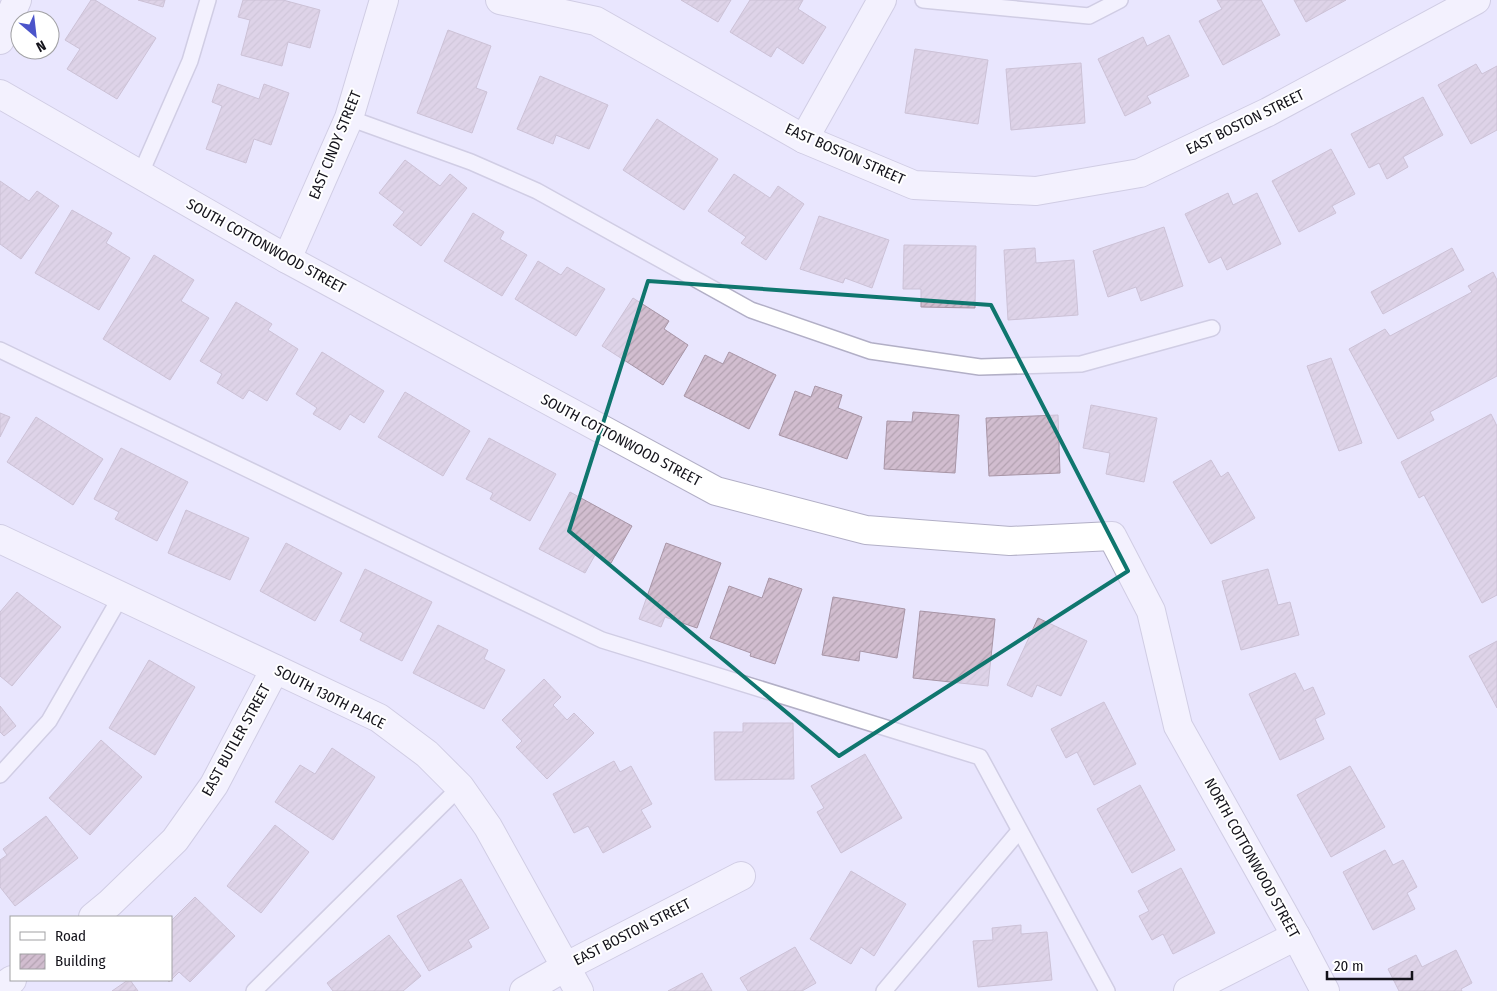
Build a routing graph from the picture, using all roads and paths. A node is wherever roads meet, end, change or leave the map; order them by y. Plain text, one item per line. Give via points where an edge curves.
1 (17, 0) edge
2 (208, 0) edge
3 (384, 0) edge
4 (500, 0) edge
5 (882, 0) edge
6 (923, 0) edge
7 (1120, 0) edge
8 (1476, 0) edge
9 (0, 40) edge
10 (0, 94) edge
11 (349, 118) junction
12 (804, 140) junction
13 (140, 175) junction
14 (288, 259) junction
15 (1212, 328) dead end
16 (0, 350) edge
17 (0, 540) edge
18 (121, 596) junction
19 (275, 669) junction
20 (1178, 726) joint
21 (0, 775) edge
22 (460, 787) junction
23 (1019, 831) junction
24 (741, 876) dead end
25 (94, 916) edge
26 (1296, 936) junction
27 (566, 966) junction
28 (10, 981) edge
29 (0, 988) edge
30 (254, 991) edge
31 (524, 991) edge
32 (579, 991) edge
33 (884, 991) edge
34 (1107, 991) edge
35 (1188, 991) edge
36 (1325, 991) edge

1 - 9 street
2 - 13 lane via 190,62
3 - 11 street, EAST CINDY STREET
4 - 12 street, EAST BOSTON STREET via 596,21
5 - 12 street
6 - 7 lane via 1089,16
8 - 12 street, EAST BOSTON STREET via 1268,112 1140,173 1036,191 914,185
10 - 13 street, SOUTH COTTONWOOD STREET
11 - 14 street, EAST CINDY STREET
11 - 15 lane via 471,162 537,191 751,310 870,351 980,367 1081,364
13 - 14 street, SOUTH COTTONWOOD STREET
14 - 20 street, SOUTH COTTONWOOD STREET via 716,491 866,530 1010,541 1112,536 1151,611
16 - 23 lane via 602,640 980,757
17 - 18 street, SOUTH 130TH PLACE
18 - 19 street, SOUTH 130TH PLACE
18 - 21 lane via 50,721
19 - 22 street, SOUTH 130TH PLACE via 379,718 427,754
19 - 25 street, EAST BUTLER STREET via 214,785 175,840
20 - 26 street, NORTH COTTONWOOD STREET
22 - 27 street, SOUTH 130TH PLACE via 488,827
22 - 30 lane
23 - 33 lane
23 - 34 lane
24 - 27 street, EAST BOSTON STREET
26 - 35 street
26 - 36 street, NORTH COTTONWOOD STREET
27 - 31 street, EAST BOSTON STREET
27 - 32 street, SOUTH 130TH PLACE
28 - 29 street

